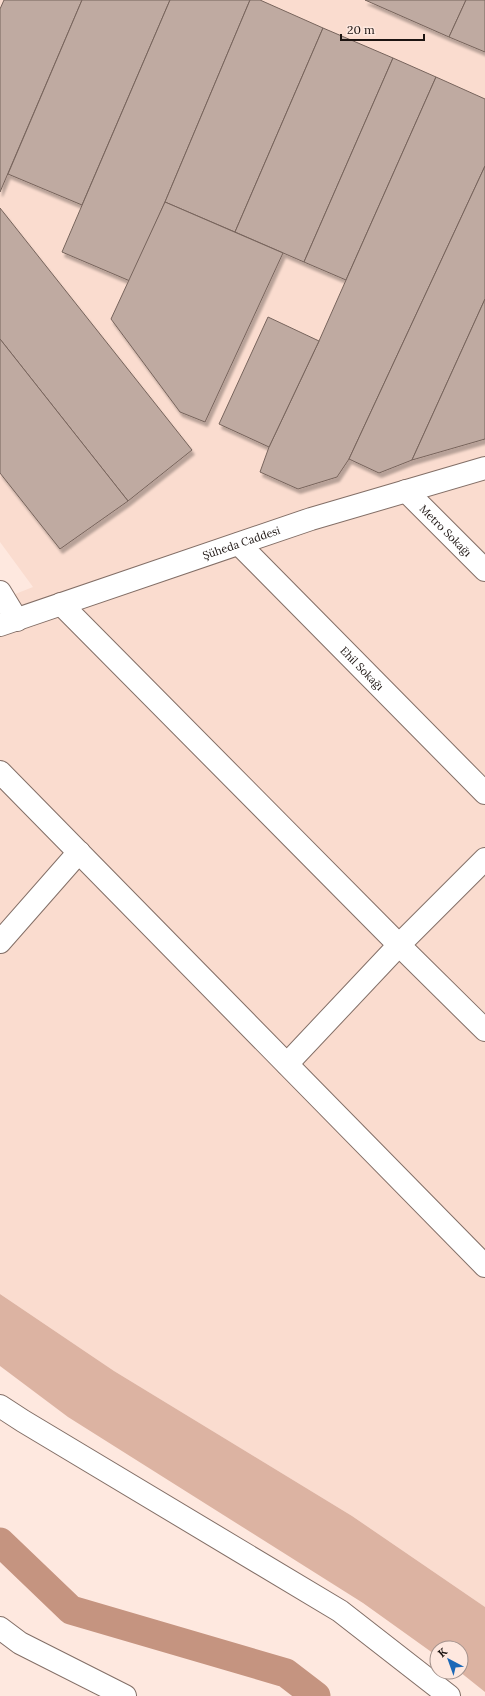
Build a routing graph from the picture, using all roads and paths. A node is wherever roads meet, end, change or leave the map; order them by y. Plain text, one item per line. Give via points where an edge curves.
1 (485, 468) edge
2 (406, 491) junction
3 (240, 544) junction
4 (485, 570) edge
5 (0, 592) edge
6 (61, 604) junction
7 (8, 622) edge
8 (0, 772) edge
9 (485, 793) edge
10 (79, 852) junction
11 (485, 859) edge
12 (0, 942) edge
13 (399, 945) junction
14 (485, 1030) edge
15 (287, 1064) junction
16 (485, 1266) edge
17 (0, 1406) edge
18 (0, 1628) edge
19 (125, 1696) edge
20 (449, 1696) edge

1 - 2 street, Şüheda Caddesi
2 - 3 street, Şüheda Caddesi via 311,519
2 - 4 street, Metro Sokağı
3 - 6 street, Şüheda Caddesi
3 - 9 street, Ehil Sokağı
5 - 7 street
6 - 7 street, Şüheda Caddesi
6 - 13 street
8 - 10 street
10 - 12 street
10 - 15 street
11 - 13 street
13 - 14 street
13 - 15 street
15 - 16 street
17 - 20 street via 340,1611
18 - 19 street via 20,1643

